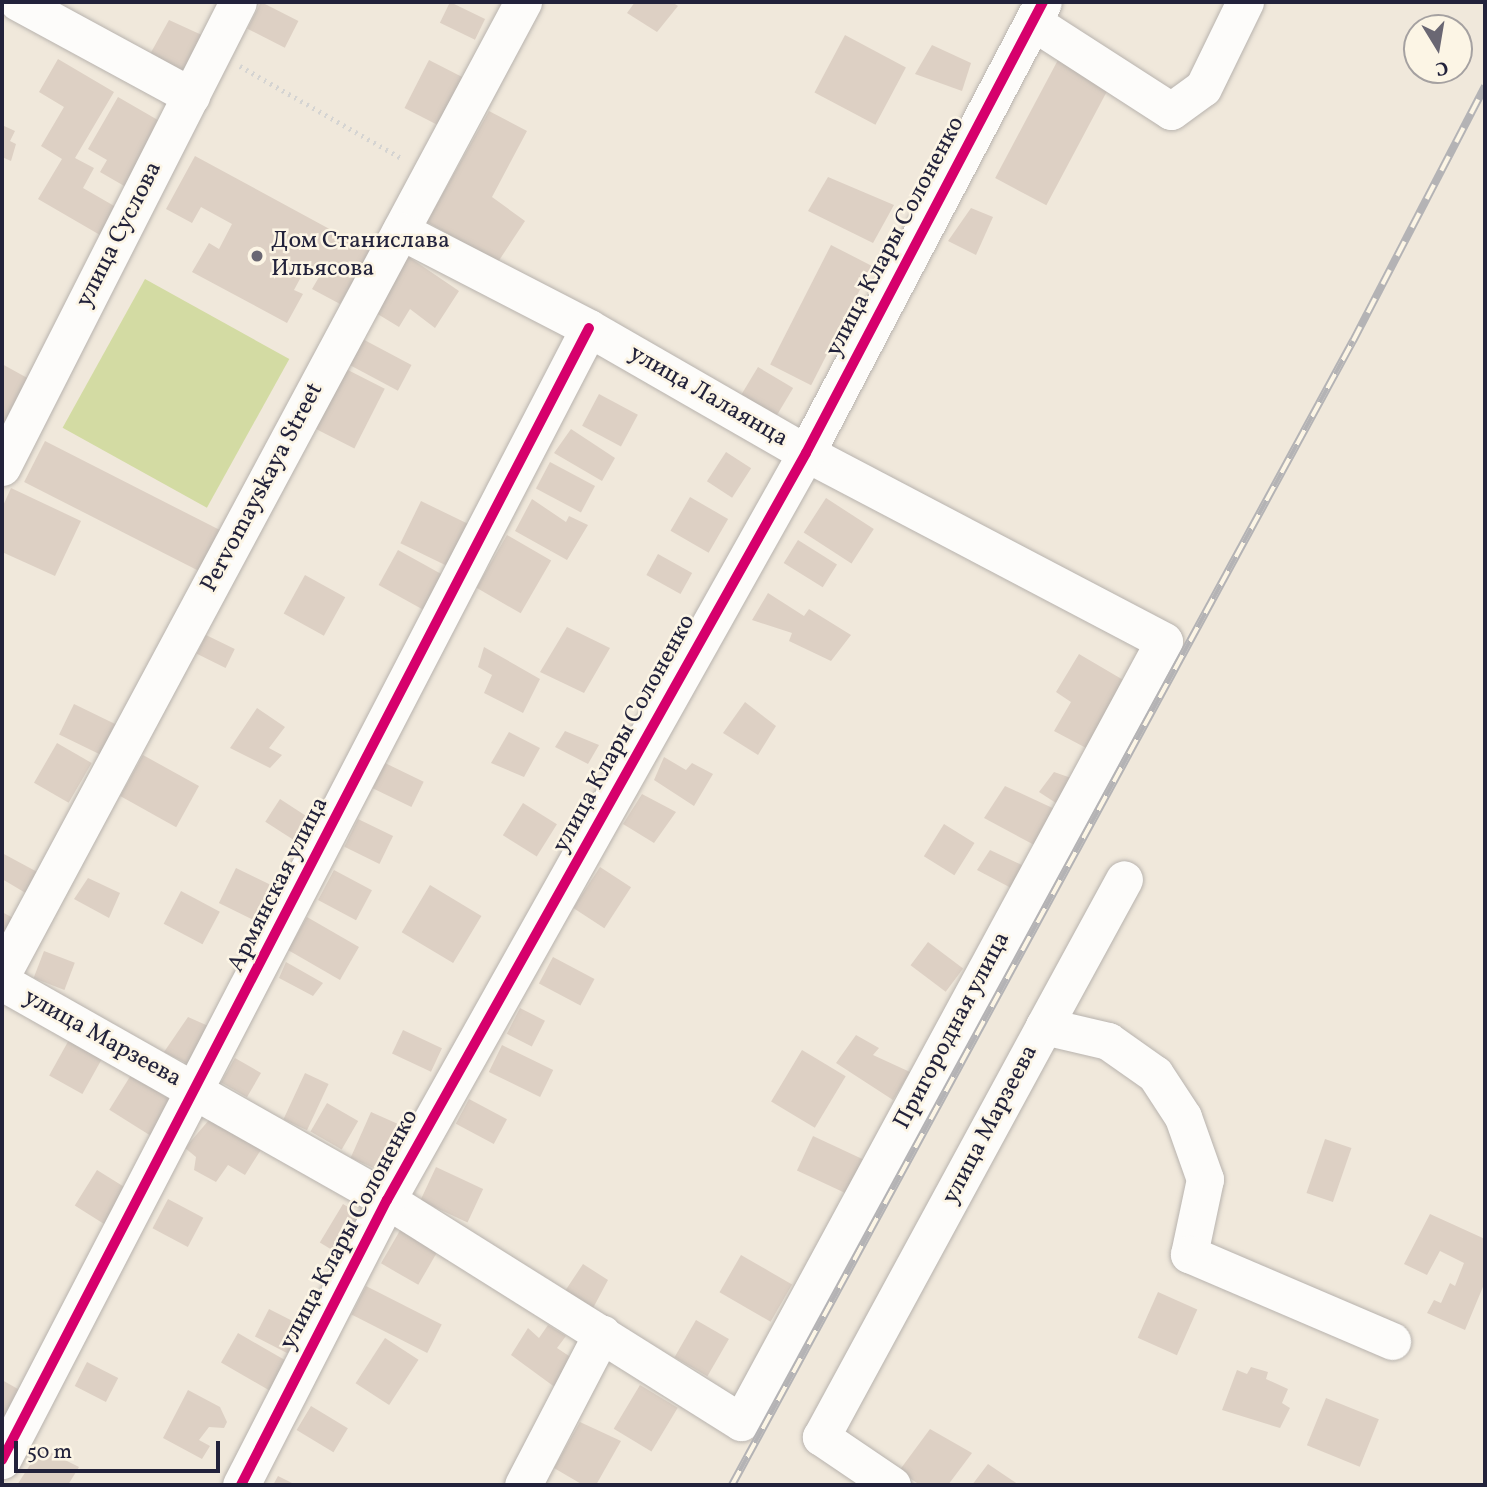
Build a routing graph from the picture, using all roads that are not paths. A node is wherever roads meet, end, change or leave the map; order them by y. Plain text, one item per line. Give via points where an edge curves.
1 (18, 2) edge
2 (238, 2) edge
3 (523, 2) edge
4 (1245, 2) edge
5 (1038, 12) edge
6 (191, 96) junction
7 (401, 231) junction
8 (589, 328) junction
9 (806, 453) junction
10 (2, 467) edge
11 (1164, 641) joint
12 (1124, 879) dead end
13 (2, 974) edge
14 (2, 982) edge
15 (1044, 1026) junction
16 (196, 1092) junction
17 (387, 1200) junction
18 (602, 1333) junction
19 (1392, 1341) dead end
20 (741, 1422) joint
21 (2, 1460) edge
22 (241, 1485) edge
23 (523, 1485) edge
24 (892, 1485) edge

1 - 6 street
2 - 6 street, улица Суслова
3 - 7 street, Pervomayskaya Street
4 - 5 street via 1202,88 1171,111
5 - 9 street, улица Клары Солоненко
6 - 10 street, улица Суслова
7 - 8 street, улица Лалаянца
7 - 13 street, Pervomayskaya Street
8 - 9 street, улица Лалаянца
8 - 16 street, Армянская улица
9 - 11 street, улица Лалаянца
9 - 17 street, улица Клары Солоненко
11 - 20 street, Пригородная улица
12 - 15 street
14 - 16 street, улица Марзеева
15 - 19 street, улица Марзеева via 1108,1041 1155,1074 1183,1117 1205,1179 1189,1254
15 - 24 street, улица Марзеева via 821,1437
16 - 17 street, улица Марзеева
16 - 21 street, Армянская улица
17 - 18 street, улица Марзеева
17 - 22 street, улица Клары Солоненко
18 - 20 street, улица Марзеева
18 - 23 street

